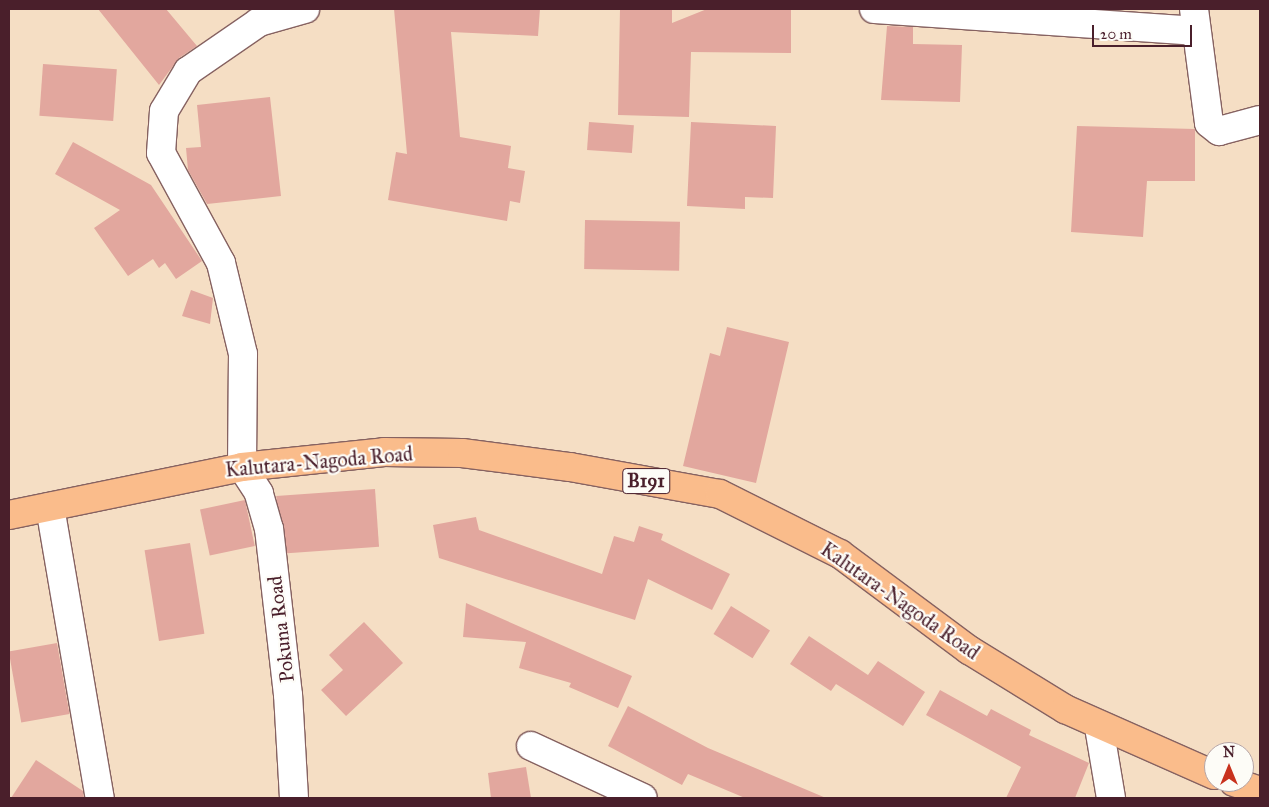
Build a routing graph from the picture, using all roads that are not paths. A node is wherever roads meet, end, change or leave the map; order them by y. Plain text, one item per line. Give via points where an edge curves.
1 (305, 9) edge
2 (874, 9) edge
3 (968, 14) edge
4 (1194, 20) edge
5 (1260, 120) edge
6 (242, 467) junction
7 (50, 507) junction
8 (9, 515) edge
9 (1099, 728) junction
10 (531, 746) dead end
11 (1204, 771) edge
12 (100, 798) edge
13 (294, 798) edge
14 (643, 798) edge
15 (1111, 798) edge

1 - 6 street via 259,22 188,71 164,111 161,153 221,263 243,354
2 - 3 street
3 - 4 street
4 - 5 street via 1210,123 1219,131
6 - 7 main road, Kalutara-Nagoda Road / B191
6 - 9 main road, Kalutara-Nagoda Road / B191 via 384,452 462,453 570,467 720,494 840,554 969,650
6 - 13 street, Pokuna Road via 259,493 269,528 288,695
7 - 8 main road, Kalutara-Nagoda Road / B191
7 - 12 street
9 - 11 main road, Kalutara-Nagoda Road / B191
9 - 15 street
10 - 14 street

